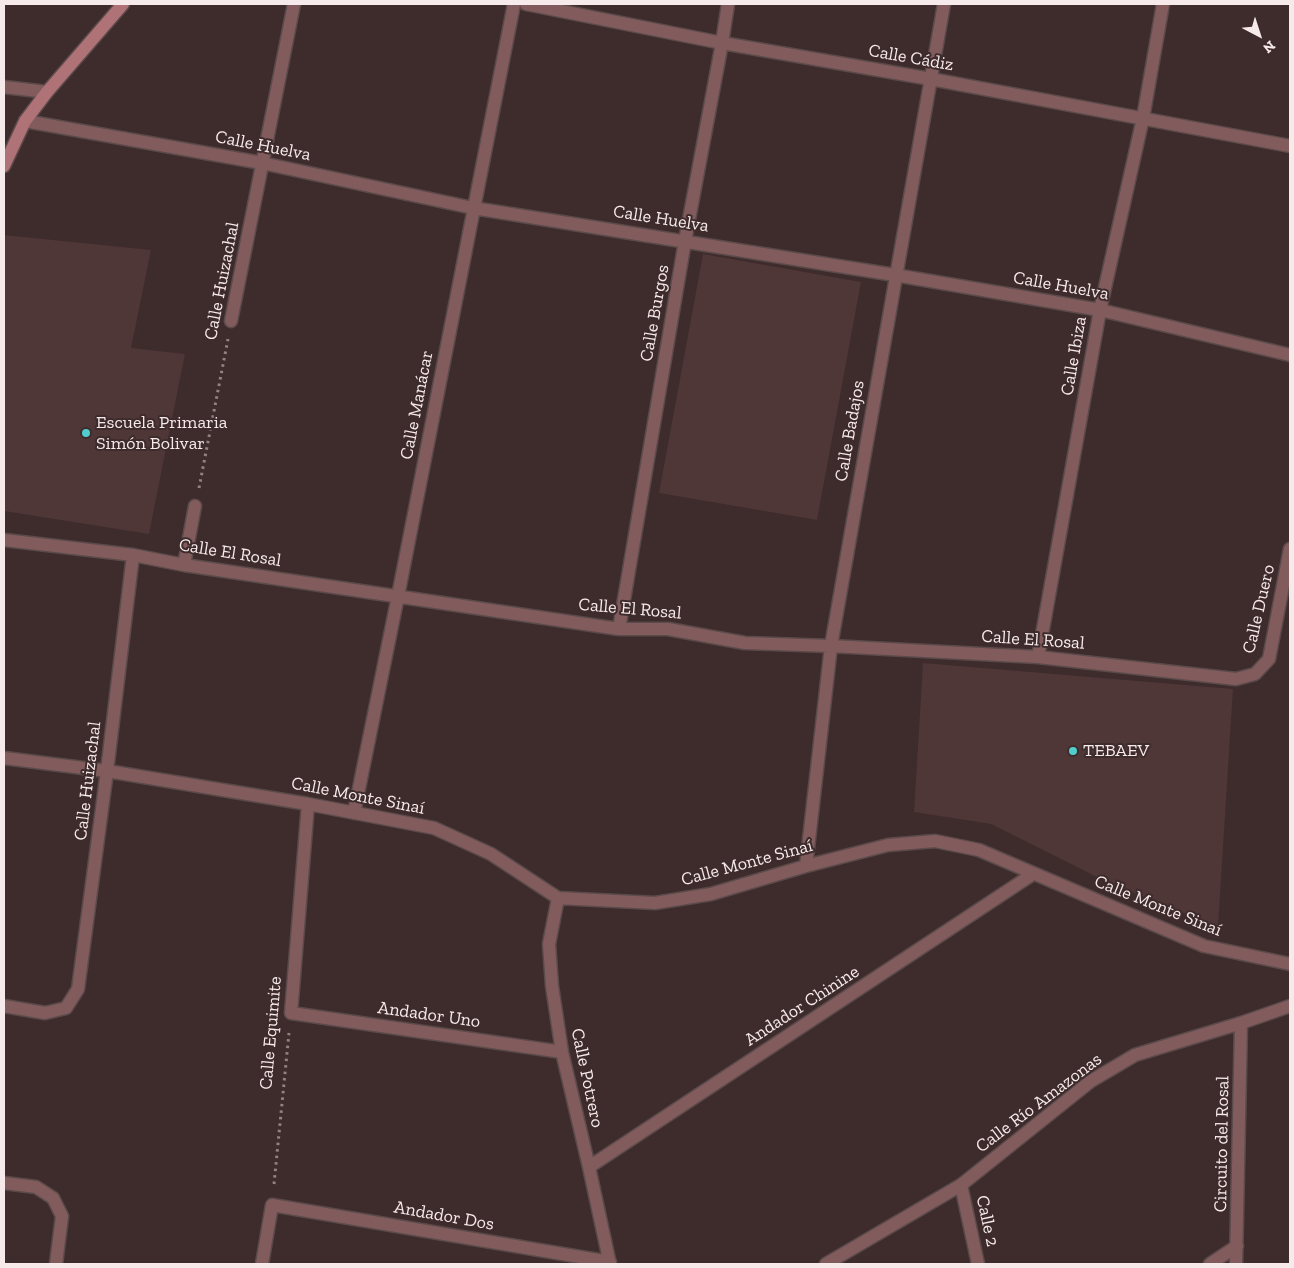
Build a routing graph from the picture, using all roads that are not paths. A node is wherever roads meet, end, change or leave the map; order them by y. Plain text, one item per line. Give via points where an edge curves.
1 (123, 4) edge
2 (294, 4) edge
3 (514, 4) edge
4 (526, 4) edge
5 (728, 4) edge
6 (944, 4) edge
7 (1163, 4) edge
8 (722, 43) junction
9 (931, 79) junction
10 (4, 87) edge
11 (47, 92) junction
12 (1143, 118) junction
13 (25, 121) junction
14 (1290, 146) edge
15 (262, 163) junction
16 (4, 166) edge
17 (473, 208) junction
18 (685, 241) junction
19 (895, 275) junction
20 (1100, 310) junction
21 (232, 321) road end
22 (1290, 355) edge
23 (195, 506) road end
24 (4, 540) edge
25 (1290, 549) edge
26 (133, 555) junction
27 (184, 565) junction
28 (398, 596) junction
29 (619, 629) junction
30 (831, 646) junction
31 (1038, 656) junction
32 (1255, 674) joint
33 (4, 758) edge
34 (107, 771) junction
35 (308, 804) junction
36 (354, 813) junction
37 (806, 866) junction
38 (1033, 874) junction
39 (558, 898) junction
40 (1290, 964) edge
41 (4, 1006) edge
42 (1290, 1006) edge
43 (291, 1013) joint
44 (1241, 1024) junction
45 (562, 1052) junction
46 (589, 1167) junction
47 (4, 1183) edge
48 (961, 1185) junction
49 (1237, 1246) junction
50 (610, 1263) edge
51 (56, 1264) edge
52 (262, 1264) edge
53 (826, 1264) edge
54 (978, 1264) edge
55 (1210, 1264) edge
56 (1236, 1264) edge

1 - 11 main road
2 - 15 street, Calle Huizachal
3 - 17 street, Calle Manácar
4 - 8 street, Calle Cádiz
5 - 8 street, Calle Burgos
6 - 9 street, Calle Badajos
7 - 12 street, Calle Ibiza
8 - 9 street, Calle Cádiz
8 - 18 street, Calle Burgos
9 - 12 street, Calle Cádiz
9 - 19 street, Calle Badajos
10 - 11 street
11 - 13 main road
12 - 14 street, Calle Cádiz
12 - 20 street, Calle Ibiza
13 - 15 street, Calle Huelva
13 - 16 main road
15 - 17 street, Calle Huelva
15 - 21 street, Calle Huizachal
17 - 18 street, Calle Huelva
17 - 28 street, Calle Manácar
18 - 19 street, Calle Huelva
18 - 29 street, Calle Burgos
19 - 20 street, Calle Huelva
19 - 30 street, Calle Badajos
20 - 22 street, Calle Huelva
20 - 31 street, Calle Ibiza
23 - 27 street
24 - 26 street, Calle El Rosal
25 - 32 street, Calle Duero via 1269,659
26 - 27 street, Calle El Rosal
26 - 34 street, Calle Huizachal
27 - 28 street, Calle El Rosal
28 - 29 street, Calle El Rosal
28 - 36 street, Calle Manácar
29 - 30 street, Calle El Rosal via 668,629 746,643
30 - 31 street, Calle El Rosal
30 - 37 street, Calle Badajos
31 - 32 street, Calle El Rosal via 1236,678
33 - 34 street, Calle Monte Sinaí
34 - 35 street, Calle Monte Sinaí
34 - 41 street, Calle Huizachal via 78,989 66,1008 45,1014
35 - 36 street, Calle Monte Sinaí
35 - 43 street, Calle Equimite
36 - 39 street, Calle Monte Sinaí via 434,828 491,854
37 - 38 street, Calle Monte Sinaí via 888,844 935,841 979,850
37 - 39 street, Calle Monte Sinaí via 711,894 655,903
38 - 40 street, Calle Monte Sinaí via 1204,946
38 - 46 street, Andador Chinine
39 - 45 street, Calle Potrero via 549,944
42 - 44 street, Calle Río Amazonas
43 - 45 street, Andador Uno
44 - 48 street, Calle Río Amazonas via 1135,1055 1091,1081
44 - 49 street, Circuito del Rosal
45 - 46 street, Calle Potrero
46 - 50 street, Calle Potrero
47 - 51 street via 36,1187 53,1198 62,1216
48 - 53 street, Calle Río Amazonas
48 - 54 street, Calle 2
49 - 55 street
49 - 56 street, Circuito del Rosal
50 - 52 street, Andador Dos via 272,1205

